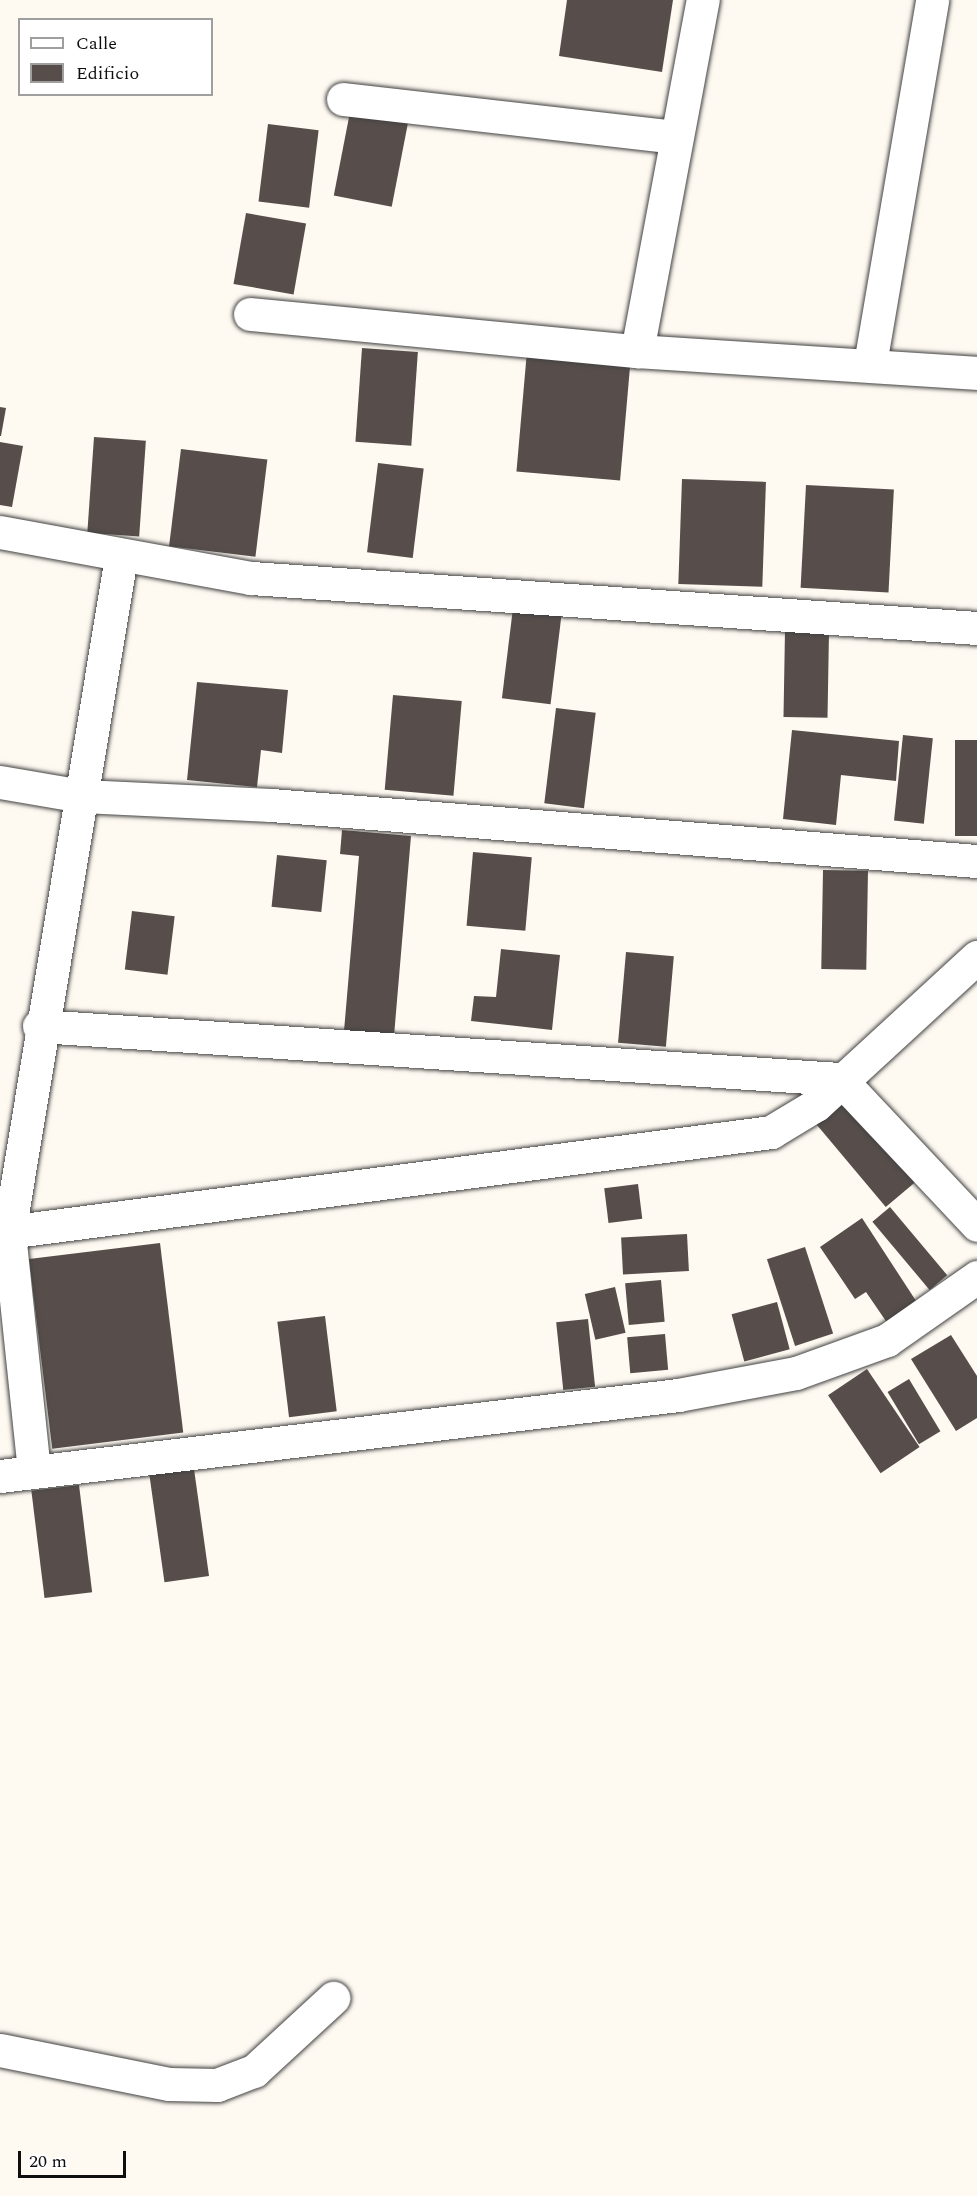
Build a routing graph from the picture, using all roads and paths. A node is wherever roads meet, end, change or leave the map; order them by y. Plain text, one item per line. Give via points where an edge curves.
1 (703, 0) edge
2 (932, 0) edge
3 (343, 99) dead end
4 (674, 137) junction
5 (250, 314) dead end
6 (638, 351) junction
7 (870, 364) junction
8 (977, 373) edge
9 (0, 532) edge
10 (121, 557) junction
11 (977, 628) edge
12 (0, 782) edge
13 (82, 796) junction
14 (977, 861) edge
15 (977, 957) edge
16 (39, 1026) junction
17 (840, 1079) junction
18 (977, 1225) edge
19 (4, 1233) edge
20 (977, 1277) edge
21 (34, 1471) junction
22 (0, 1476) edge
23 (333, 1998) dead end
24 (0, 2050) edge

1 - 4 street
2 - 7 street
3 - 4 street
4 - 6 street
5 - 6 street
6 - 7 street
7 - 8 street
9 - 10 street
10 - 11 street via 251,578
10 - 13 street
12 - 13 street
13 - 14 street via 271,805
13 - 16 street
15 - 17 street
16 - 17 street
16 - 19 street
17 - 18 street
17 - 19 street via 816,1106 771,1132
19 - 21 street
20 - 21 street via 886,1340 796,1373 678,1395
21 - 22 street
23 - 24 street via 254,2071 217,2085 169,2084

